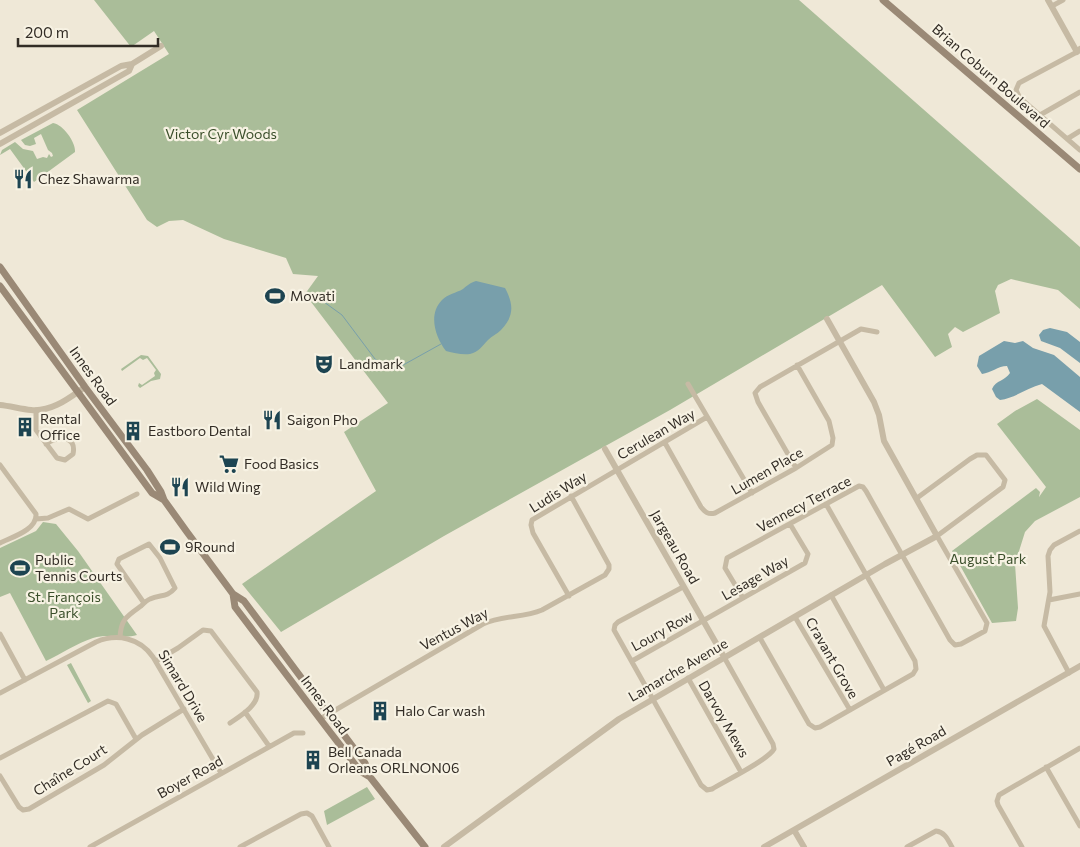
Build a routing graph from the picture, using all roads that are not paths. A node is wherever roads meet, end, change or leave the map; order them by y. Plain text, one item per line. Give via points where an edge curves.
1 (1062, 0) edge
2 (884, 1) edge
3 (1050, 3) edge
4 (161, 46) dead end
5 (1078, 51) edge
6 (132, 64) junction
7 (1080, 92) edge
8 (1040, 115) junction
9 (1080, 131) edge
10 (0, 133) edge
11 (1067, 139) junction
12 (0, 144) edge
13 (1080, 150) edge
14 (1080, 169) edge
15 (0, 268) edge
16 (0, 286) edge
17 (827, 319) dead end
18 (877, 332) dead end
19 (840, 342) junction
20 (797, 366) junction
21 (688, 384) dead end
22 (85, 387) junction
23 (77, 392) junction
24 (0, 405) edge
25 (36, 410) junction
26 (707, 417) junction
27 (665, 442) junction
28 (46, 444) junction
29 (605, 449) dead end
30 (0, 465) edge
31 (796, 468) junction
32 (617, 470) junction
33 (752, 492) junction
34 (137, 494) dead end
35 (571, 496) junction
36 (917, 498) junction
37 (164, 500) junction
38 (826, 504) junction
39 (36, 519) junction
40 (790, 524) junction
41 (1080, 531) edge
42 (937, 536) junction
43 (0, 543) edge
44 (902, 555) junction
45 (866, 575) junction
46 (683, 587) junction
47 (233, 594) junction
48 (1080, 594) edge
49 (831, 595) junction
50 (569, 596) junction
51 (743, 598) junction
52 (1049, 600) junction
53 (144, 603) junction
54 (795, 617) junction
55 (703, 620) junction
56 (0, 634) edge
57 (120, 638) junction
58 (760, 638) junction
59 (724, 657) junction
60 (156, 661) junction
61 (632, 661) junction
62 (1080, 666) edge
63 (1069, 672) junction
64 (688, 678) junction
65 (25, 680) junction
66 (884, 690) junction
67 (0, 694) edge
68 (653, 698) junction
69 (184, 709) junction
70 (850, 710) junction
71 (245, 712) junction
72 (328, 715) junction
73 (320, 719) junction
74 (230, 723) dead end
75 (303, 733) dead end
76 (136, 739) junction
77 (269, 746) junction
78 (1080, 748) edge
79 (0, 758) edge
80 (1046, 767) junction
81 (741, 772) junction
82 (221, 773) junction
83 (0, 776) edge
84 (370, 777) junction
85 (1080, 826) edge
86 (794, 830) junction
87 (90, 847) edge
88 (240, 847) edge
89 (329, 847) edge
90 (425, 847) edge
91 (444, 847) edge
92 (764, 847) edge
93 (804, 847) edge
94 (907, 847) edge
95 (952, 847) edge
96 (1022, 847) edge

1 - 3 street
2 - 14 main road, Brian Coburn Boulevard
3 - 5 street
4 - 6 street
5 - 8 street via 1020,83 1016,90 1018,96
6 - 10 street via 121,66
6 - 12 street via 129,71
7 - 8 street
8 - 11 street
9 - 11 street
11 - 13 street
15 - 22 main road, Innes Road
16 - 23 main road, Innes Road
17 - 19 street
18 - 19 street via 861,329
19 - 20 street
19 - 36 street via 874,402 884,441
20 - 31 street, Lumen Place via 829,421 833,438 830,448
20 - 31 street via 755,393
21 - 26 street
22 - 23 street
22 - 37 main road, Innes Road via 147,470
23 - 25 street via 52,407
23 - 37 main road, Innes Road via 152,493
24 - 25 street
25 - 28 street via 36,430
26 - 27 street, Cerulean Way
26 - 33 street
27 - 32 street, Cerulean Way
27 - 33 street, Lumen Place via 708,514 716,513
28 - 28 street via 64,438 73,446 73,454 65,460 57,458
29 - 32 street, Jargeau Road
30 - 39 street via 36,514
31 - 33 street, Lumen Place
32 - 35 street, Ludis Way
32 - 46 street, Jargeau Road
34 - 39 street via 88,519 69,508 48,518
35 - 50 street, Ventus Way via 609,568 602,577
35 - 50 street, Ludis Way via 538,515 531,524 535,537
36 - 42 street
36 - 42 street via 977,455 986,455 1005,480 1003,487
37 - 47 main road, Innes Road
38 - 40 street, Vennecy Terrace
38 - 44 street, Vennecy Terrace via 854,488 863,487
38 - 45 street
39 - 43 street via 28,528
40 - 51 street, Lesage Way via 808,554 805,563
40 - 51 street, Vennecy Terrace via 727,558 725,568
41 - 52 street via 1054,545 1049,552
42 - 44 street, Lamarche Avenue
42 - 44 street via 987,623 985,631 955,645
44 - 45 street, Lamarche Avenue
45 - 49 street, Lamarche Avenue
45 - 66 street via 916,665 913,674
46 - 55 street, Jargeau Road
46 - 61 street via 615,625 616,635
47 - 72 main road, Innes Road via 244,601
47 - 73 main road, Innes Road via 235,607
48 - 52 street
49 - 54 street, Lamarche Avenue
49 - 66 street
50 - 72 street, Ventus Way via 536,612 503,617 484,624
51 - 55 street, Lesage Way
52 - 63 street via 1044,626
53 - 53 street via 175,588 149,544 119,559 117,564
53 - 57 street via 125,618
54 - 58 street, Lamarche Avenue
54 - 70 street, Cravant Grove
55 - 59 street, Jargeau Road
55 - 61 street, Loury Row
56 - 65 street
57 - 60 street, Simard Drive via 144,646
57 - 65 street, Simard Drive via 96,642
58 - 59 street, Lamarche Avenue
58 - 70 street via 811,727 820,727
59 - 64 street, Lamarche Avenue
59 - 81 street via 774,749
60 - 69 street, Simard Drive
60 - 71 street via 203,630 210,631 257,692 255,702
61 - 68 street
62 - 63 street, Pagé Road
63 - 86 street, Pagé Road
64 - 68 street, Lamarche Avenue
64 - 81 street, Darvoy Mews
65 - 67 street, Simard Drive
66 - 70 street
68 - 81 street via 704,789 712,789
68 - 91 street, Lamarche Avenue via 610,725
69 - 76 street, Chaîne Court
69 - 82 street, Simard Drive
71 - 74 street
71 - 77 street
72 - 73 street, Ventus Way
72 - 84 main road, Innes Road via 365,763
73 - 84 main road, Innes Road via 360,771
75 - 77 street, Boyer Road via 294,733
76 - 79 street via 116,704 108,700
76 - 83 street, Chaîne Court via 104,765 29,809 19,807
77 - 82 street, Boyer Road
78 - 80 street
80 - 85 street
80 - 96 street via 997,798
82 - 87 street, Boyer Road
84 - 90 main road, Innes Road
86 - 92 street, Pagé Road
86 - 93 street
88 - 89 street via 307,813 312,816
94 - 95 street via 936,831 945,836

